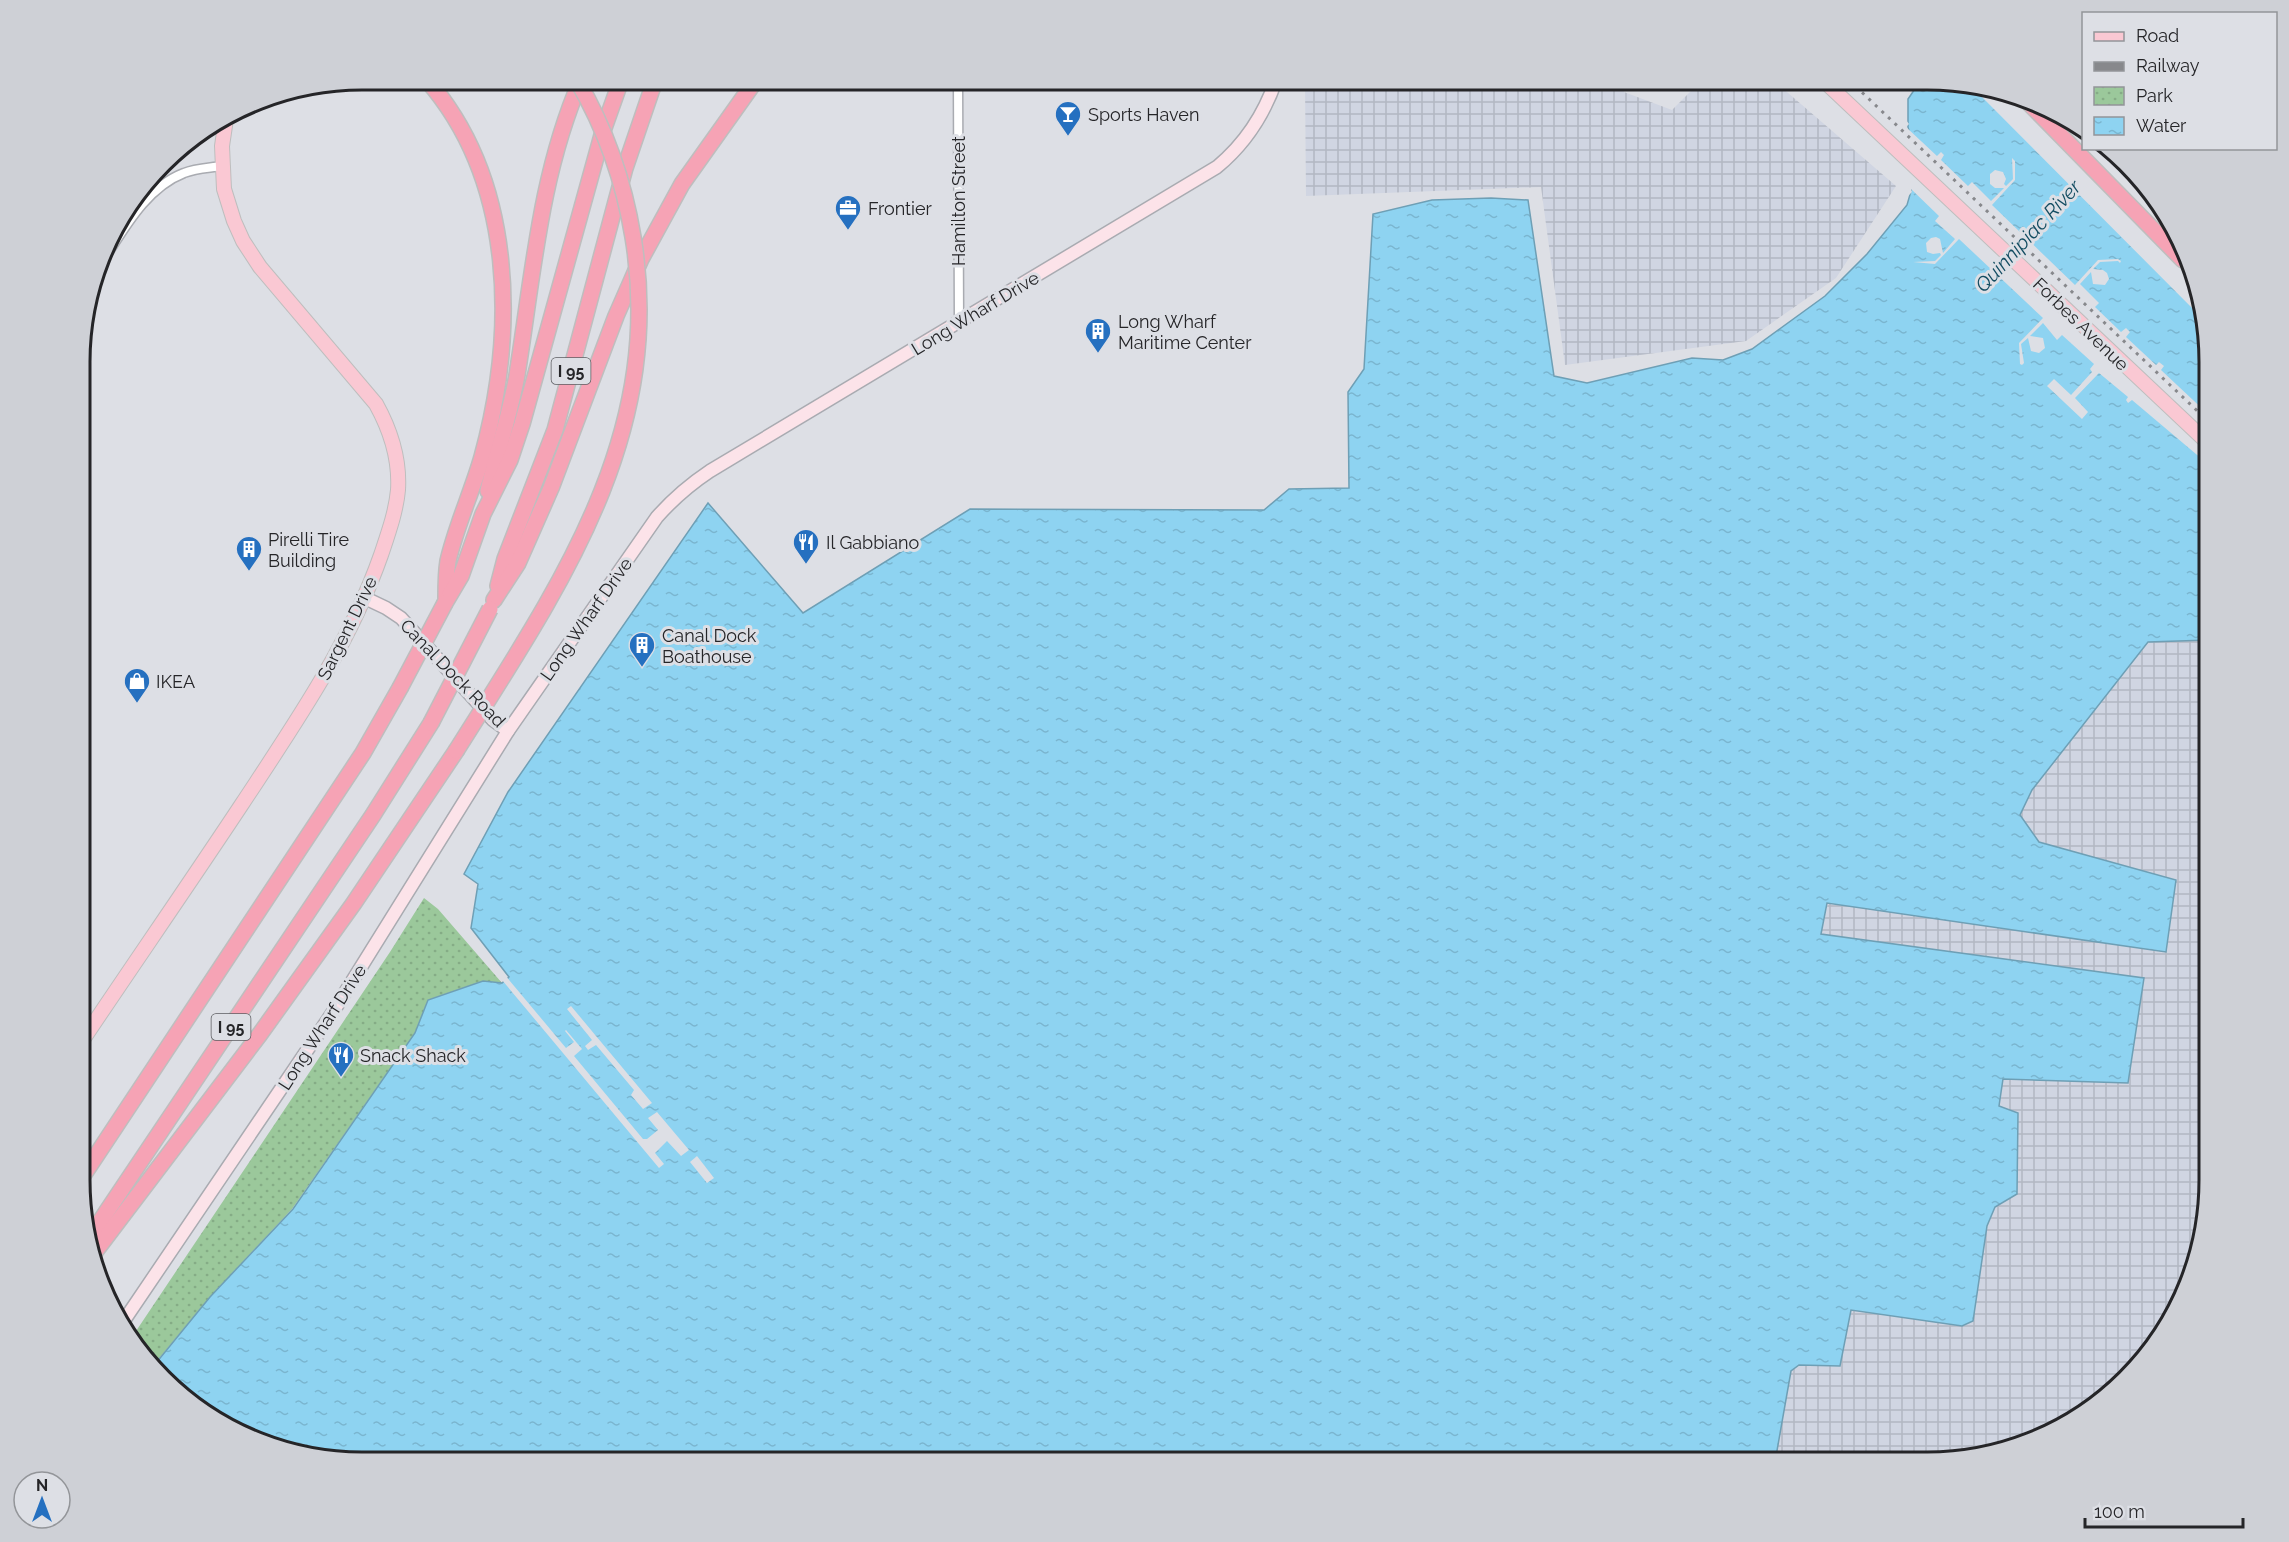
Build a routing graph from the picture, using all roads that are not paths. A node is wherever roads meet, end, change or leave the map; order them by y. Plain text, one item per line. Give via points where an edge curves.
1 (434, 90) edge
2 (575, 90) edge
3 (584, 90) edge
4 (617, 90) edge
5 (651, 90) edge
6 (748, 90) edge
7 (958, 90) edge
8 (1272, 90) edge
9 (1834, 90) edge
10 (2041, 115) edge
11 (225, 127) edge
12 (221, 166) junction
13 (124, 230) edge
14 (2176, 252) edge
15 (959, 323) junction
16 (2199, 435) edge
17 (483, 514) junction
18 (365, 598) junction
19 (445, 603) junction
20 (492, 604) junction
21 (508, 731) junction
22 (90, 1029) edge
23 (90, 1165) edge
24 (94, 1230) edge
25 (98, 1247) edge
26 (127, 1318) edge

1 - 19 highway via 453,118 480,173 496,232 503,293 497,391 482,457 448,563
2 - 17 highway via 547,182 513,397
3 - 25 highway, bridge via 624,191 638,279 639,328 630,404 596,505 525,641 456,751 260,1034
4 - 17 highway, I 95 via 533,391 510,460
5 - 20 highway, I 95 via 634,138 555,430 505,559
6 - 20 highway via 682,183 642,259 616,316 551,488 518,563
7 - 15 street, Hamilton Street
8 - 15 main road, Long Wharf Drive via 1257,123 1233,153 1201,178
9 - 16 main road, Forbes Avenue
10 - 14 highway
11 - 12 main road, Sargent Drive
12 - 13 street via 186,172 162,185 148,196
12 - 18 main road, Sargent Drive via 234,221 254,258 376,404 388,425 399,470 398,493 392,524
15 - 21 main road, Long Wharf Drive via 689,484 657,517
17 - 19 highway, I 95 via 461,576
18 - 21 main road, Canal Dock Road via 401,618 493,720
18 - 22 main road, Sargent Drive via 291,730
19 - 23 highway, I 95, bridge via 363,753
20 - 24 highway, I 95, bridge via 431,723 378,807
21 - 26 main road, Long Wharf Drive via 333,1012

